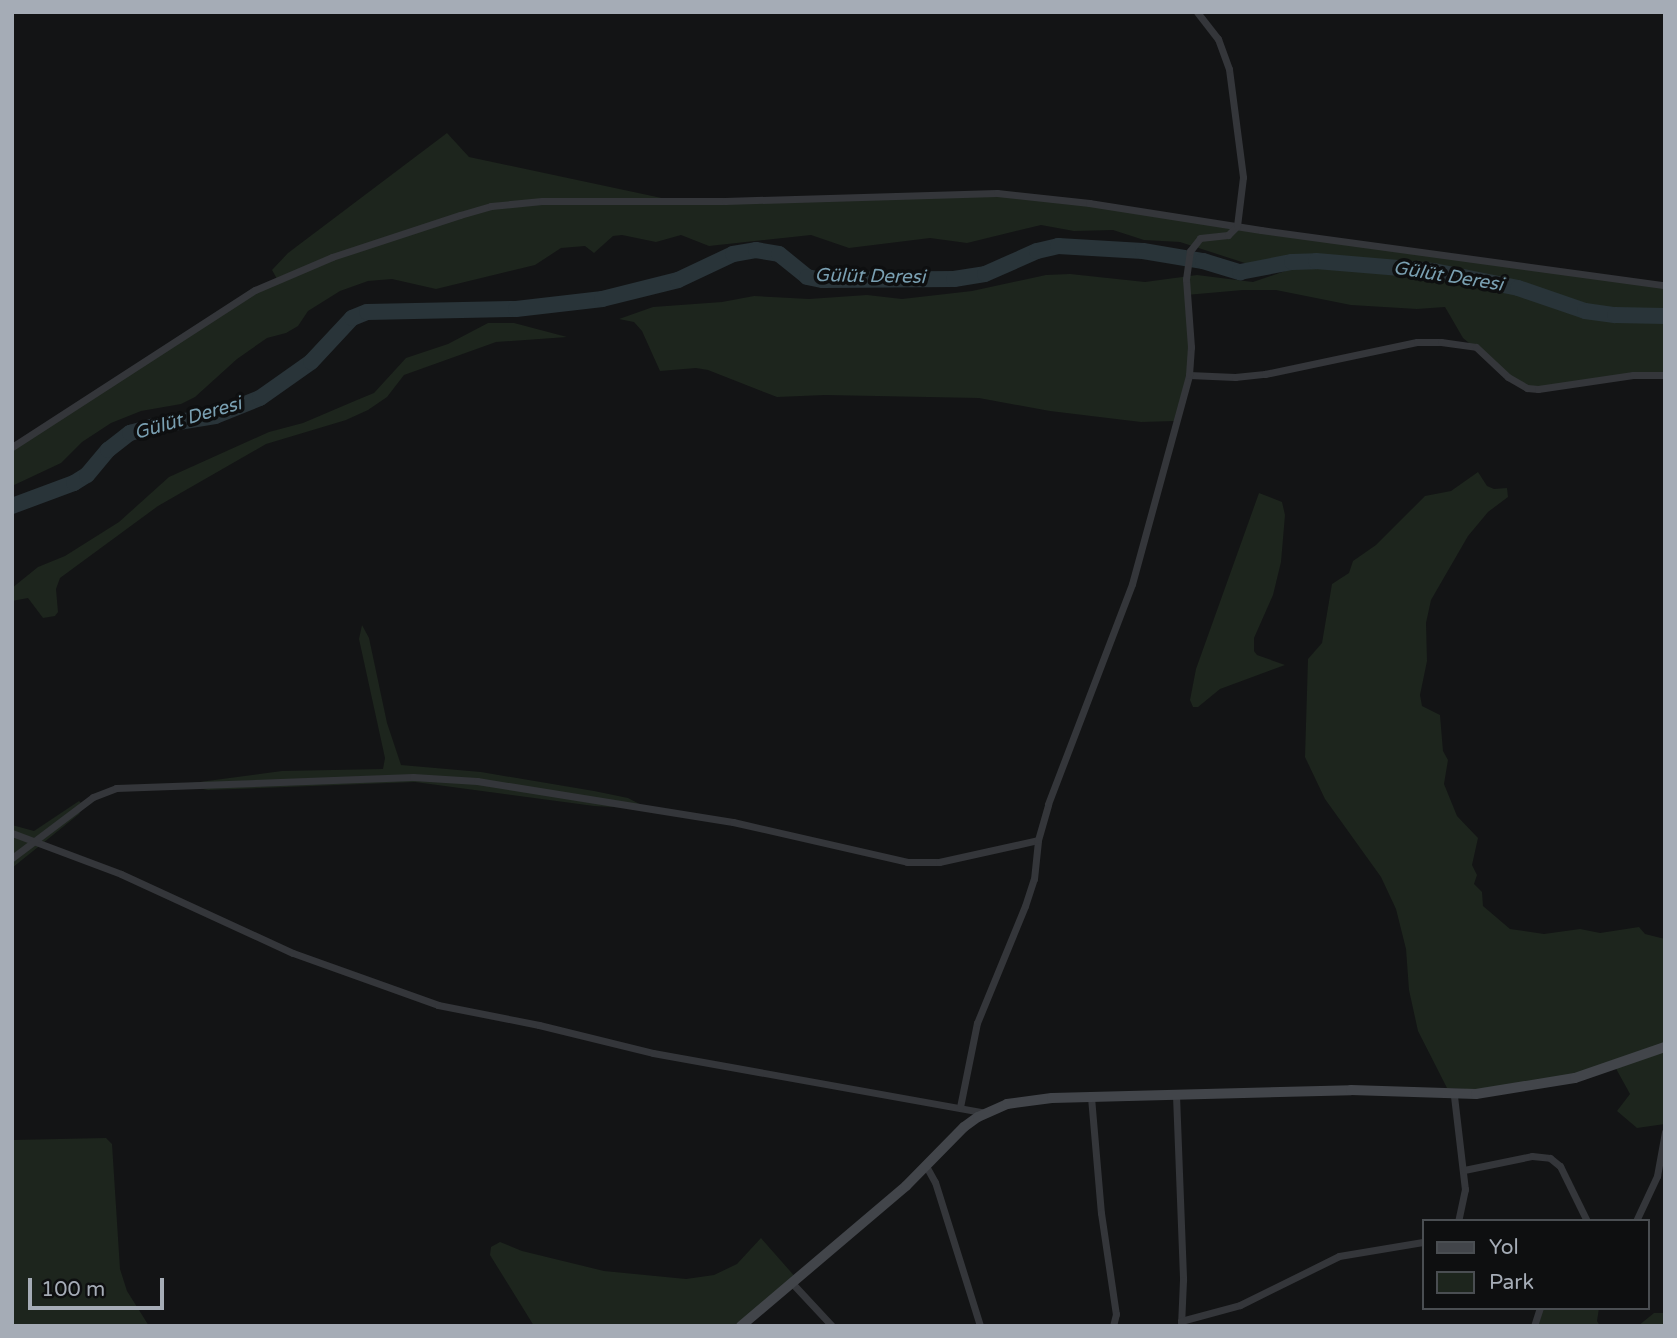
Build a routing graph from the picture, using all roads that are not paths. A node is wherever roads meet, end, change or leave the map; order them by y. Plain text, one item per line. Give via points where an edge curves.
1 (1197, 12) edge
2 (1237, 226) junction
3 (1665, 285) edge
4 (1189, 375) junction
5 (1665, 375) edge
6 (12, 447) edge
7 (12, 832) edge
8 (1038, 840) junction
9 (34, 842) junction
10 (12, 858) edge
11 (1665, 1047) edge
12 (1176, 1095) junction
13 (1454, 1096) junction
14 (1090, 1097) junction
15 (960, 1107) junction
16 (985, 1113) junction
17 (1665, 1132) edge
18 (926, 1166) junction
19 (1464, 1170) junction
20 (1458, 1219) edge
21 (1586, 1219) edge
22 (1637, 1219) edge
23 (1422, 1242) edge
24 (792, 1283) junction
25 (1181, 1324) edge
26 (741, 1326) edge
27 (832, 1326) edge
28 (979, 1326) edge
29 (1113, 1326) edge

1 - 2 street via 1217,39 1229,69 1243,177
2 - 3 street
2 - 4 street via 1228,235 1200,238 1190,251 1186,279
2 - 6 street via 997,193 542,201 491,206 332,257 255,290
4 - 5 street via 1265,374 1417,342 1441,342 1476,347 1519,384 1538,389
4 - 8 street via 1132,584
7 - 9 street
8 - 9 street via 939,862 907,862 722,820 477,781 413,777 116,788 93,797
8 - 15 street via 1031,891 977,1023
9 - 10 street
9 - 15 street via 121,874 293,953 438,1005 653,1053
11 - 13 street via 1550,1083
12 - 13 street via 1351,1090
12 - 14 street
12 - 25 street
13 - 19 street
14 - 16 street via 1026,1100
14 - 29 street via 1116,1314
15 - 16 street
16 - 18 street via 964,1127
17 - 22 street via 1657,1176
18 - 24 street
18 - 28 street via 935,1181
19 - 20 street
19 - 21 street via 1529,1156 1550,1158 1560,1166
23 - 25 street via 1339,1256 1240,1305
24 - 26 street
24 - 27 street

